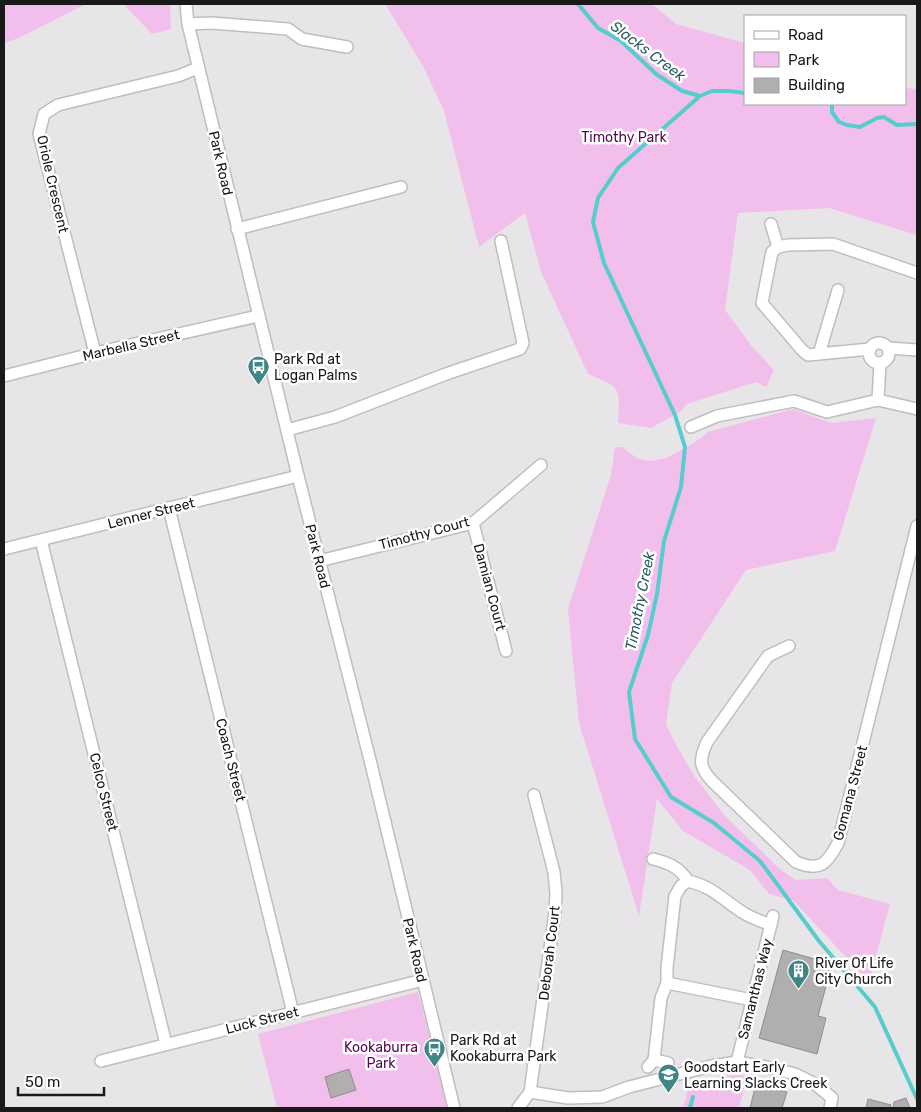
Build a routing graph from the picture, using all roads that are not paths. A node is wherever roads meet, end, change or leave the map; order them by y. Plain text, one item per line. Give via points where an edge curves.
1 (186, 4) edge
2 (188, 24) junction
3 (347, 47) dead end
4 (198, 68) junction
5 (401, 187) dead end
6 (771, 224) dead end
7 (237, 229) junction
8 (501, 242) dead end
9 (778, 247) junction
10 (917, 274) edge
11 (838, 290) dead end
12 (258, 316) junction
13 (889, 348) junction
14 (870, 349) junction
15 (917, 350) edge
16 (95, 353) junction
17 (819, 354) junction
18 (880, 363) junction
19 (4, 376) edge
20 (878, 400) junction
21 (917, 409) edge
22 (691, 427) dead end
23 (287, 430) junction
24 (541, 465) dead end
25 (298, 476) junction
26 (169, 508) junction
27 (473, 523) junction
28 (917, 526) edge
29 (41, 540) junction
30 (4, 549) edge
31 (319, 561) junction
32 (790, 646) dead end
33 (506, 651) dead end
34 (534, 795) dead end
35 (653, 859) dead end
36 (688, 881) junction
37 (422, 980) junction
38 (667, 983) junction
39 (752, 1000) junction
40 (292, 1012) junction
41 (166, 1044) junction
42 (101, 1061) dead end
43 (737, 1062) junction
44 (668, 1063) dead end
45 (530, 1092) junction
46 (831, 1103) edge
47 (454, 1108) edge
48 (518, 1108) edge

1 - 2 street, Park Road
2 - 3 street via 288,29 302,39
2 - 4 street, Park Road
4 - 7 street, Park Road
4 - 16 street, Oriole Crescent via 178,76 58,105 44,114 39,134
5 - 7 street
6 - 9 street
7 - 12 street, Park Road
8 - 23 street via 522,343 520,349 335,417
9 - 10 street via 833,244
9 - 17 street via 772,252 762,303 802,350 808,355
11 - 17 street
12 - 16 street, Marbella Street
12 - 23 street, Park Road
13 - 14 street via 878,343
13 - 15 street
13 - 18 street via 888,358
14 - 17 street
14 - 18 street via 871,359
16 - 19 street, Marbella Street
18 - 20 street
20 - 21 street
20 - 22 street via 826,412 794,401 717,416
23 - 25 street, Park Road
24 - 27 street, Timothy Court
25 - 26 street, Lenner Street
25 - 31 street, Park Road
26 - 29 street, Lenner Street
26 - 40 street, Coach Street
27 - 31 street, Timothy Court
27 - 33 street, Damian Court
28 - 32 street, Gomana Street via 838,843 822,865 809,867 796,862 712,781 704,772 701,756 707,742 768,656
29 - 30 street, Lenner Street
29 - 41 street, Celco Street
31 - 37 street, Park Road
34 - 45 street, Deborah Court via 554,872 556,902
35 - 36 street via 671,864
36 - 38 street via 675,896
36 - 39 street, Samanthas Way via 711,888 754,919 772,921
37 - 40 street, Luck Street
37 - 47 street, Park Road
38 - 39 street
38 - 44 street via 661,998 651,1064
39 - 43 street, Samanthas Way
40 - 41 street, Luck Street
41 - 42 street, Luck Street
43 - 45 street via 629,1087 602,1097 568,1098
43 - 46 street via 795,1074 815,1084
45 - 48 street, Deborah Court

